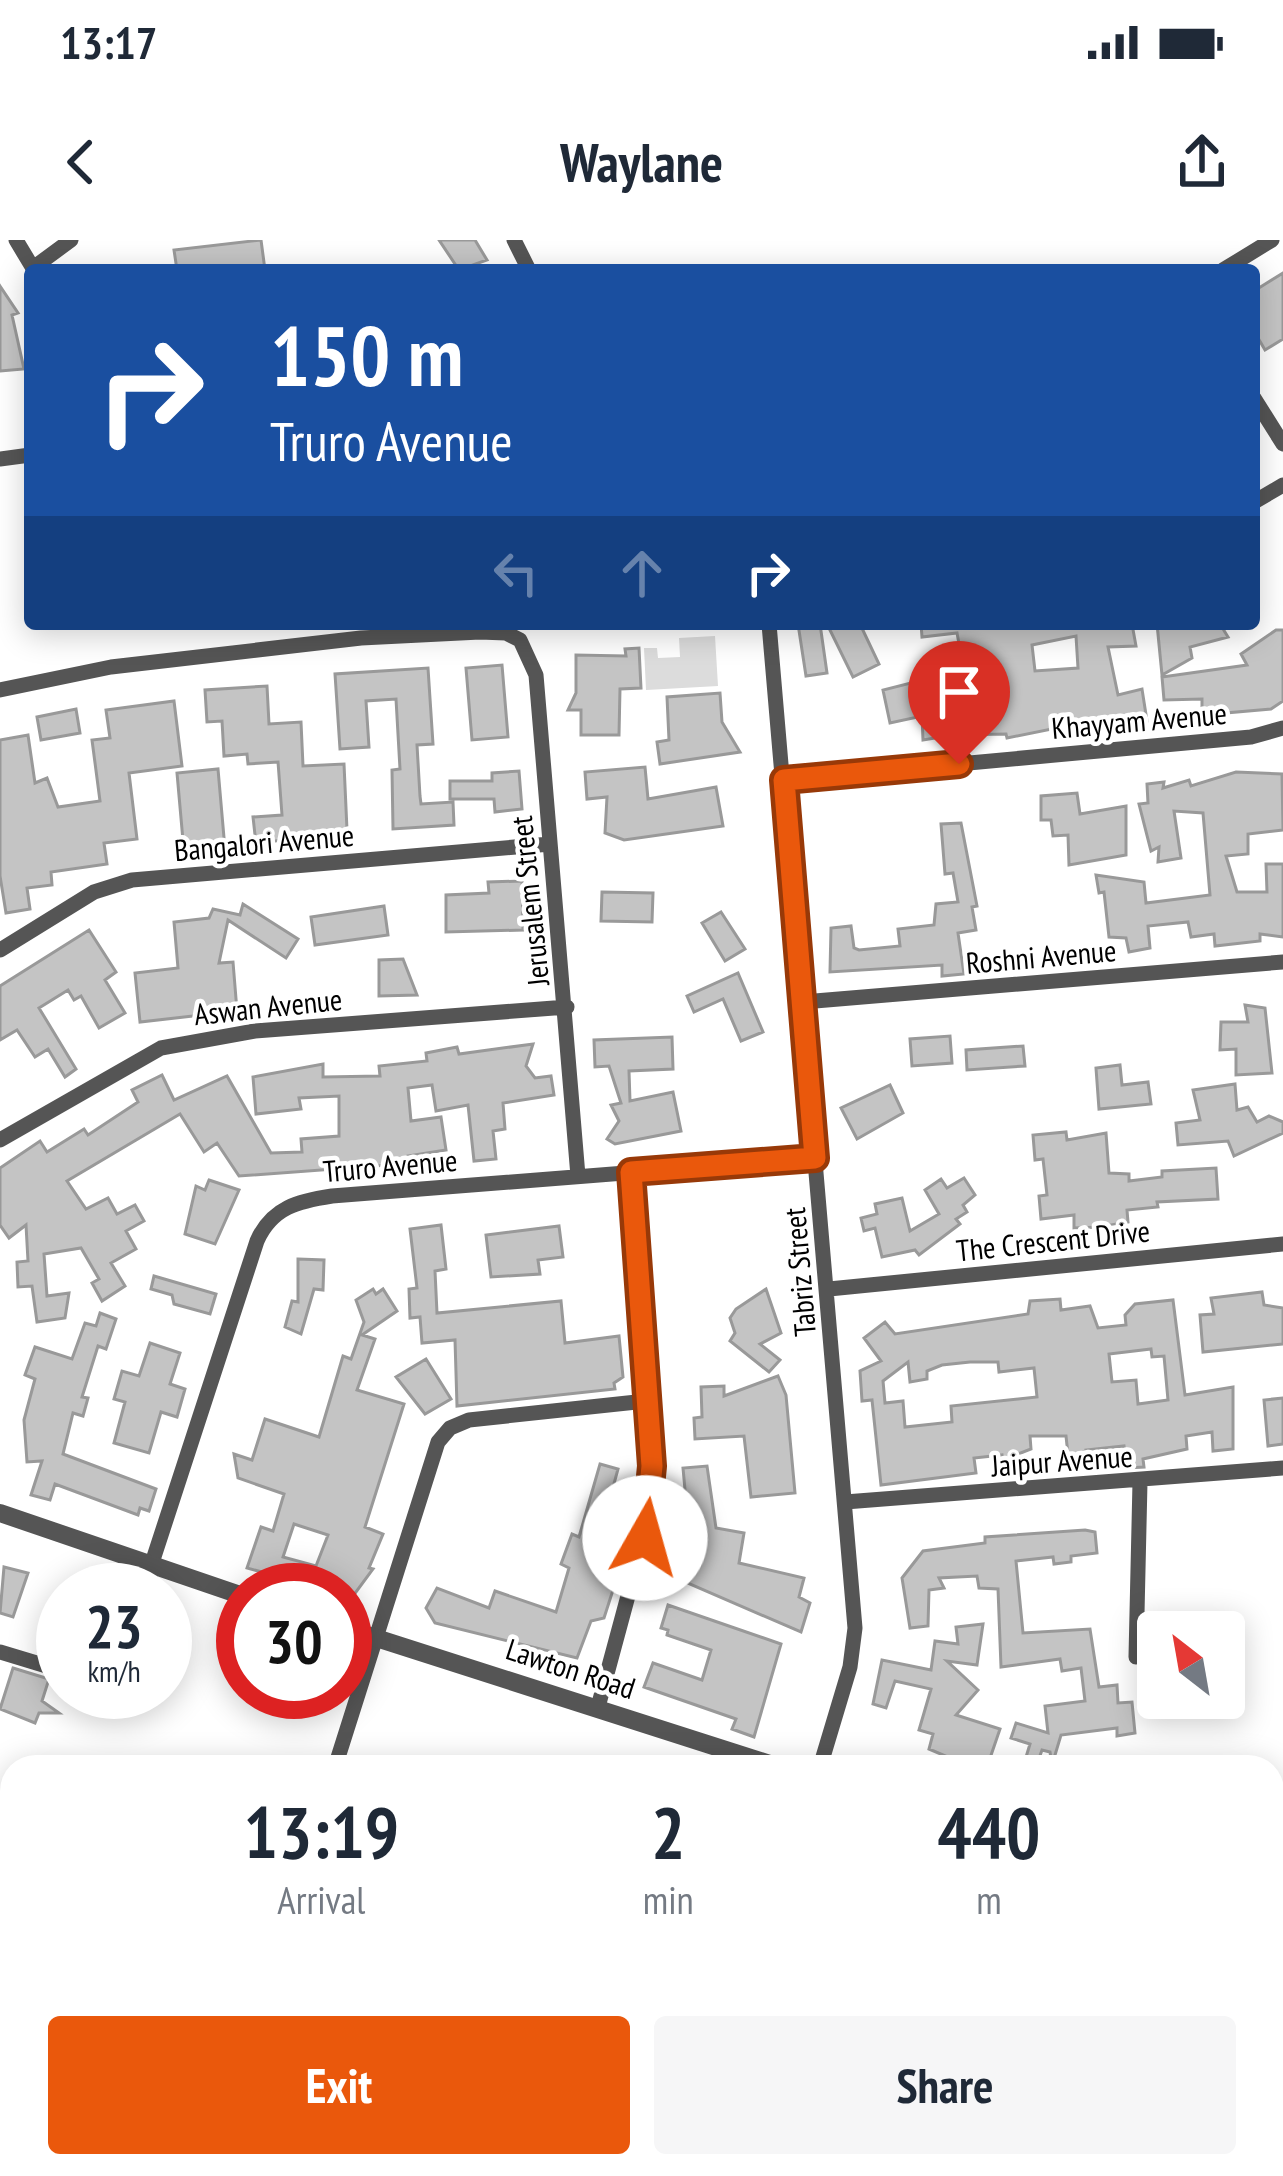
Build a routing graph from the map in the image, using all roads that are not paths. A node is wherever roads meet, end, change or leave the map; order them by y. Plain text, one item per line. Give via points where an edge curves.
1 (71, 240) edge
2 (1272, 240) edge
3 (40, 264) edge
4 (1233, 264) edge
5 (1260, 408) edge
6 (1283, 444) edge
7 (771, 630) edge
8 (360, 631) edge
9 (0, 690) edge
10 (1283, 728) edge
11 (784, 780) junction
12 (550, 844) junction
13 (0, 950) edge
14 (1283, 962) edge
15 (803, 1002) junction
16 (567, 1007) junction
17 (0, 1140) edge
18 (815, 1158) junction
19 (631, 1172) junction
20 (578, 1176) junction
21 (1283, 1244) edge
22 (829, 1289) junction
23 (646, 1401) junction
24 (1283, 1468) edge
25 (1140, 1482) junction
26 (844, 1502) junction
27 (0, 1513) edge
28 (142, 1563) edge
29 (152, 1563) edge
30 (372, 1637) edge
31 (376, 1638) junction
32 (0, 1652) edge
33 (1136, 1657) dead end
34 (36, 1663) edge
35 (598, 1707) junction
36 (339, 1755) edge
37 (743, 1755) edge
38 (823, 1755) edge

1 - 3 street
2 - 4 street
5 - 6 street
7 - 11 street, Tabriz Street
8 - 9 street
8 - 12 street, Jerusalem Street via 506,632 525,645 536,675
10 - 11 street, Khayyam Avenue
11 - 15 street, Tabriz Street
12 - 13 street, Bangalori Avenue via 132,880 94,892
12 - 16 street, Jerusalem Street
14 - 15 street, Roshni Avenue
15 - 18 street, Tabriz Street
16 - 17 street, Aswan Avenue via 255,1030 161,1048
16 - 20 street, Jerusalem Street
18 - 19 street, Truro Avenue
18 - 22 street, Tabriz Street
19 - 20 street, Truro Avenue
19 - 23 street
20 - 29 street, Truro Avenue via 297,1201 265,1223
21 - 22 street, The Crescent Drive
22 - 26 street, Tabriz Street
23 - 31 street via 450,1428 428,1469
23 - 35 street via 652,1507
24 - 25 street, Jaipur Avenue
25 - 26 street, Jaipur Avenue
25 - 33 street
26 - 38 street, Tabriz Street via 854,1648
27 - 28 street
30 - 31 street, Lawton Road
31 - 35 street, Lawton Road
31 - 36 street
32 - 34 street
35 - 37 street, Lawton Road

